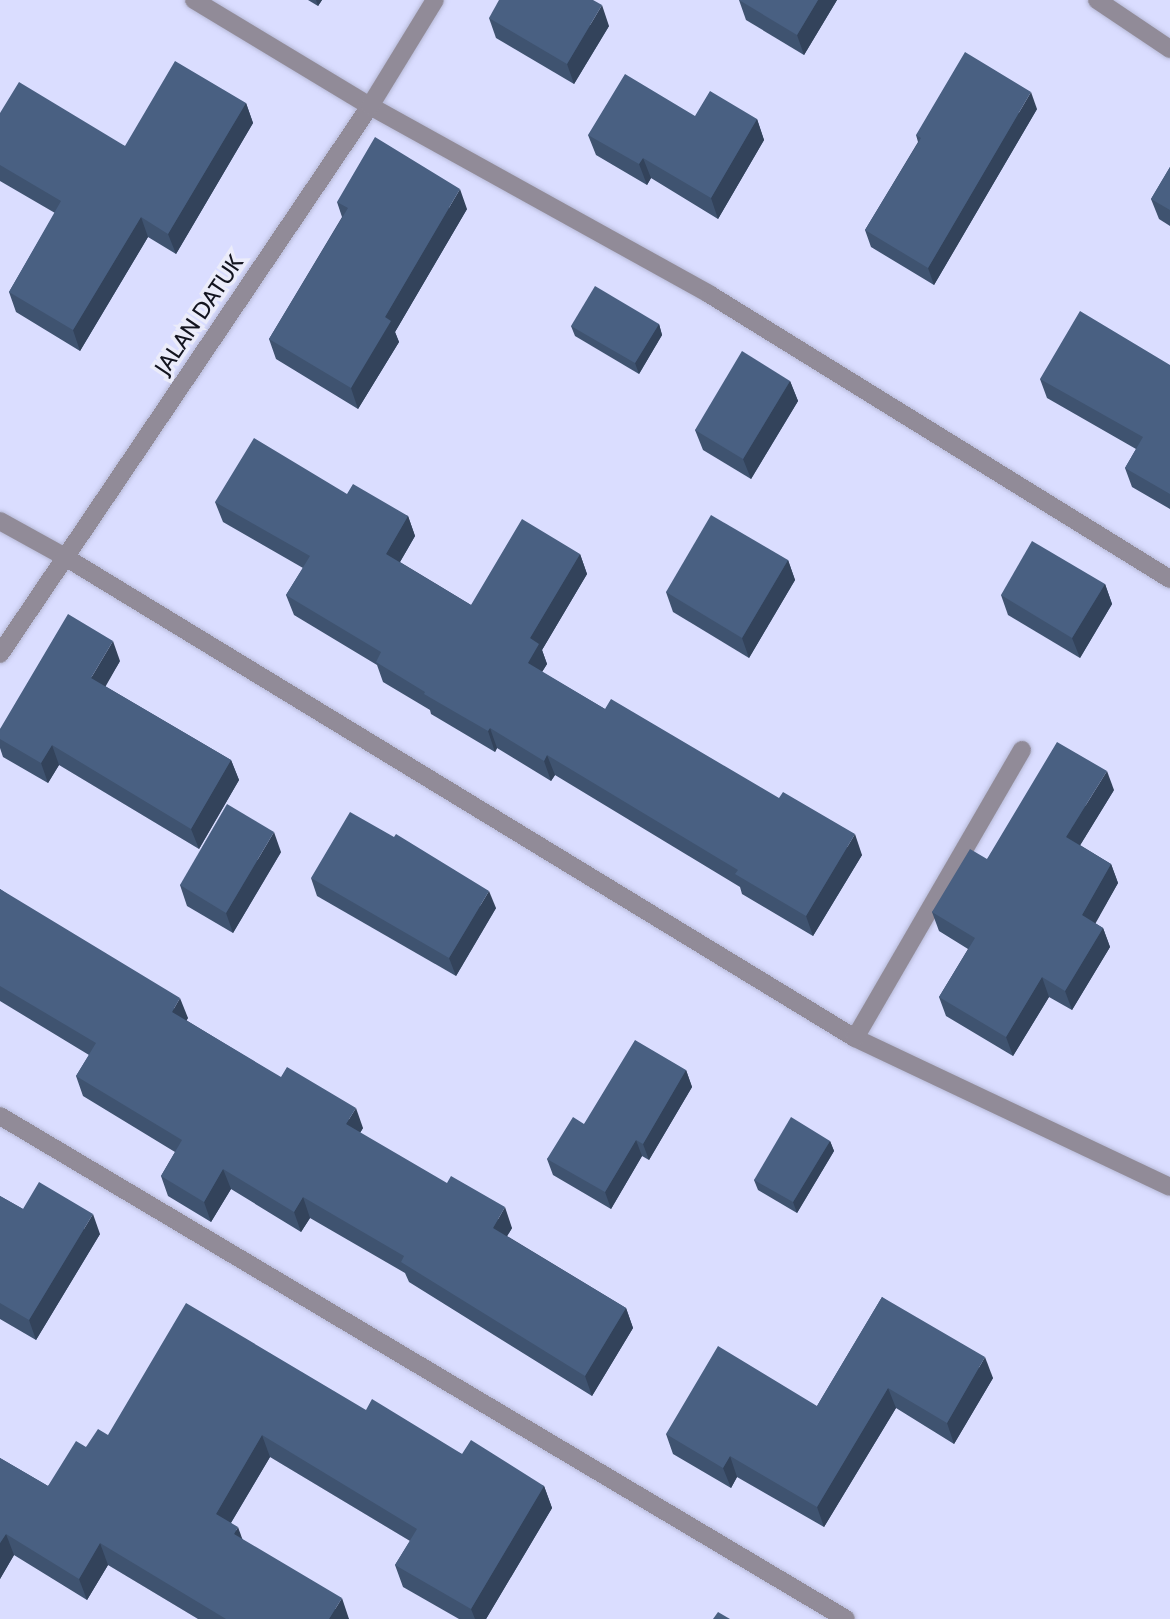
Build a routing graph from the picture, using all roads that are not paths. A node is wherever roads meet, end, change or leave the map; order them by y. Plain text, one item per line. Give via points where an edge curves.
1 (194, 0) edge
2 (435, 0) edge
3 (1097, 0) edge
4 (1170, 49) edge
5 (370, 106) junction
6 (0, 521) edge
7 (65, 557) junction
8 (1170, 579) edge
9 (0, 654) edge
10 (1022, 750) dead end
11 (855, 1038) junction
12 (0, 1116) edge
13 (1170, 1187) edge
14 (846, 1619) edge

1 - 5 street
2 - 5 street, JALAN DATUK
3 - 4 street
5 - 7 street, JALAN DATUK
5 - 8 street via 709,294
6 - 7 street
7 - 9 street, JALAN DATUK
7 - 11 street
10 - 11 street
11 - 13 street
12 - 14 street

